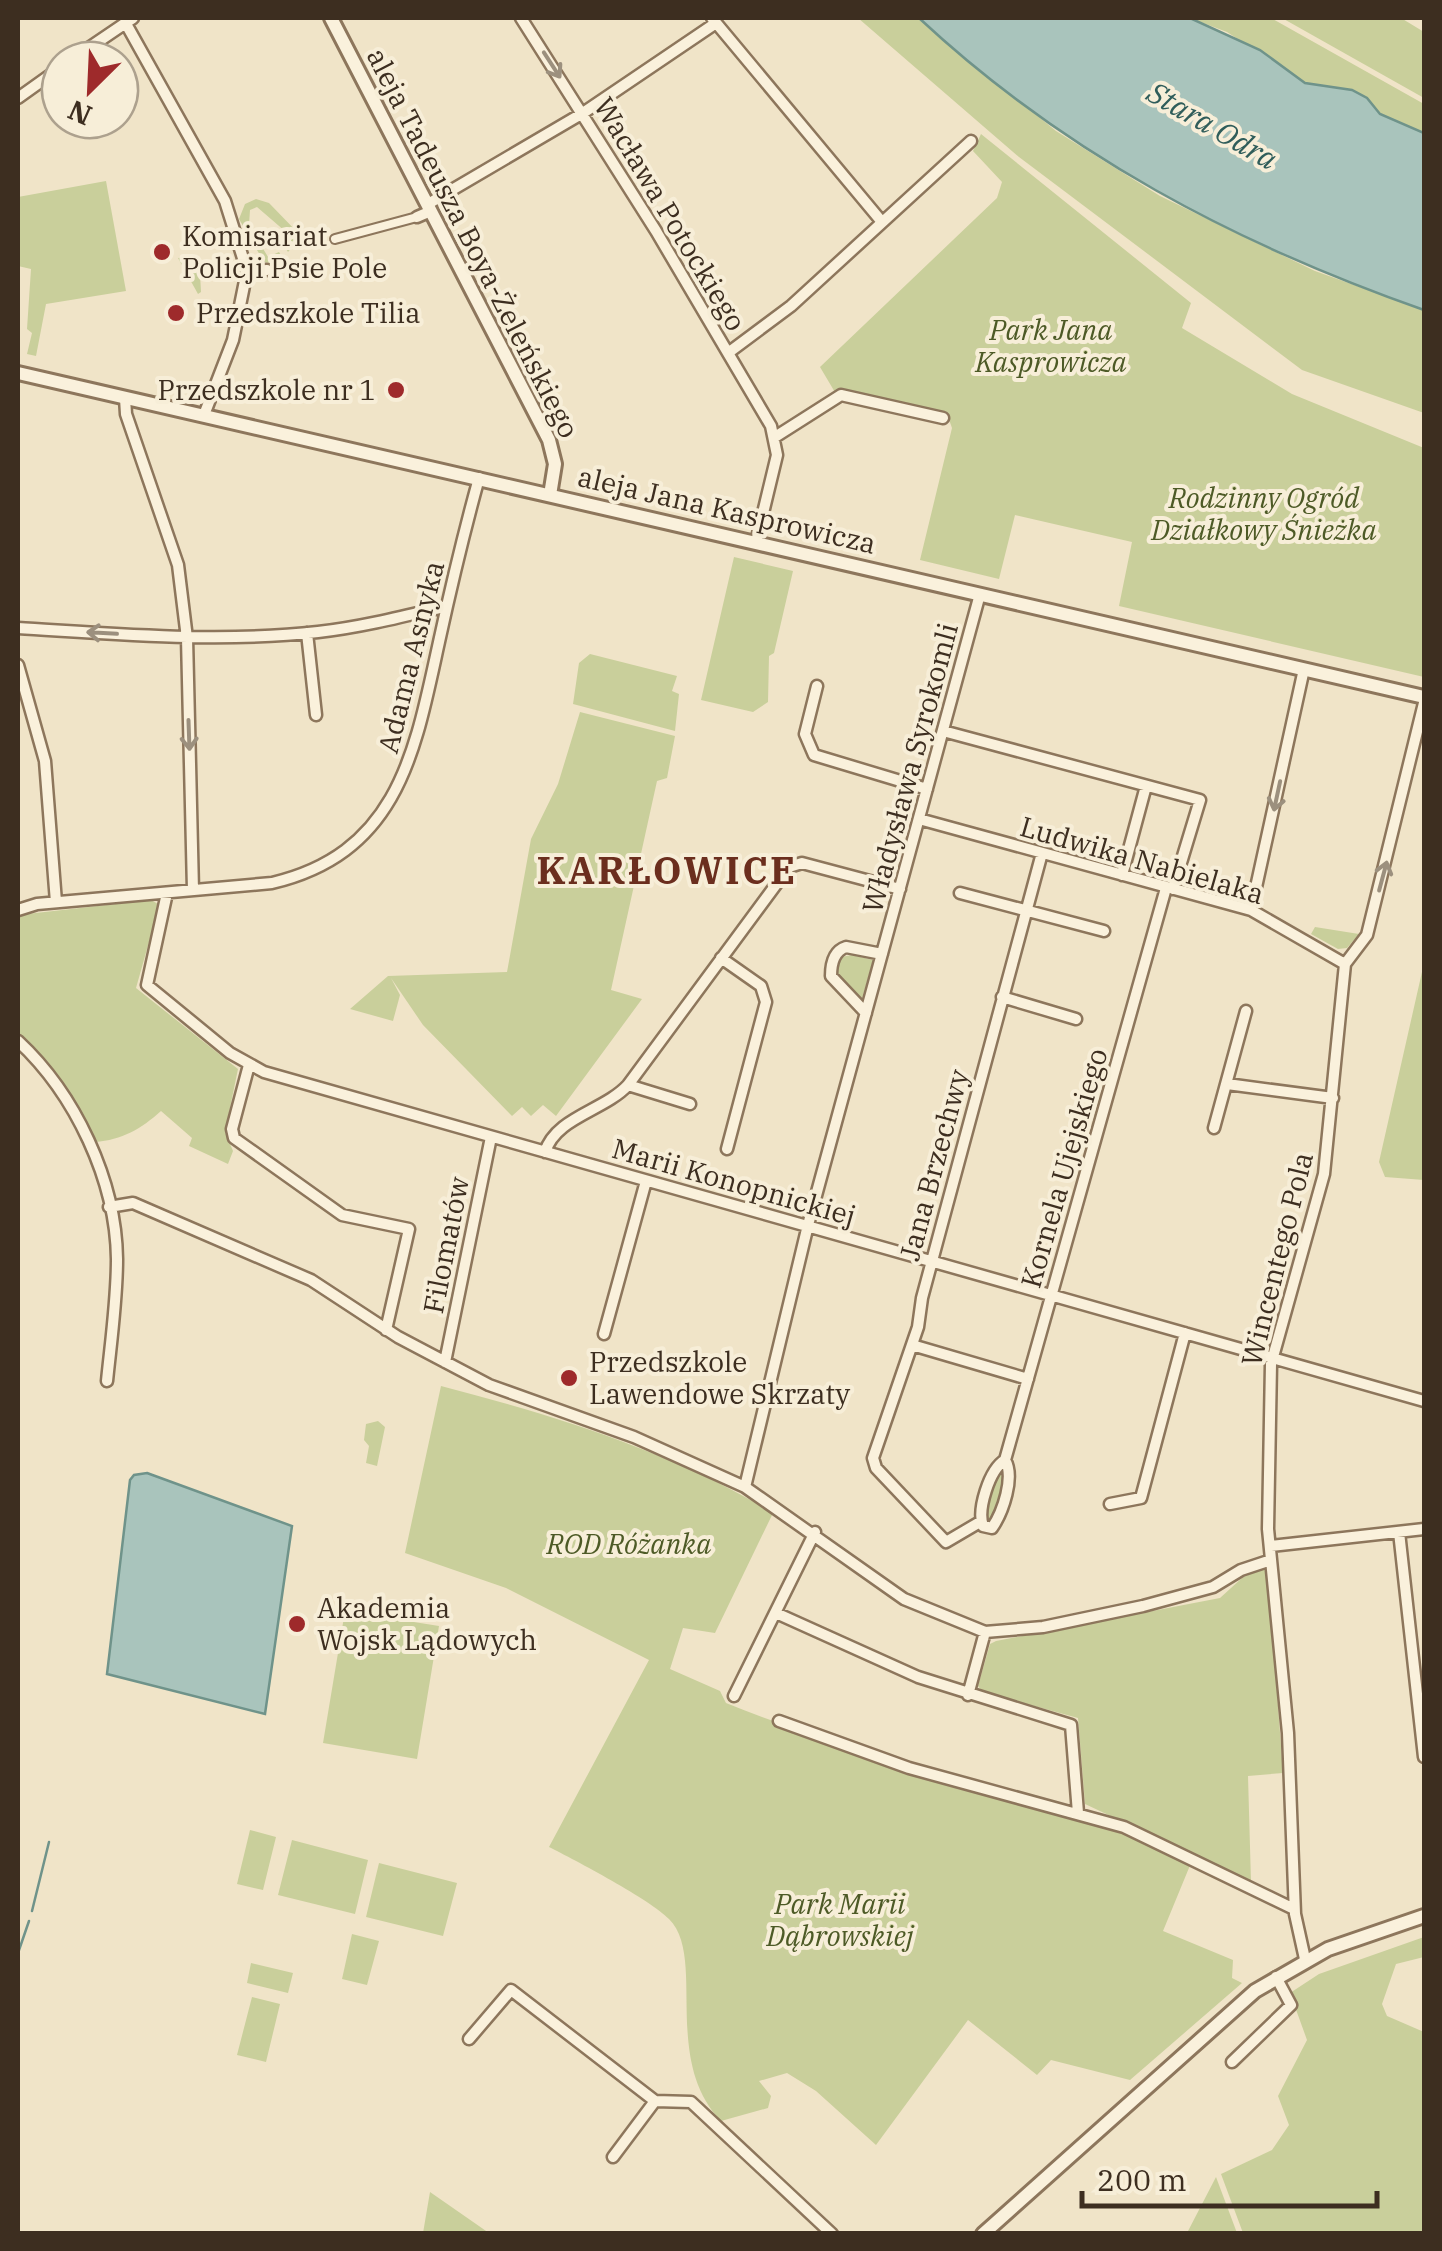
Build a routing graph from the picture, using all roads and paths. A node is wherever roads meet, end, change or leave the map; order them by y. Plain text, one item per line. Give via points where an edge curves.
1 (331, 18) edge
2 (521, 18) edge
3 (129, 20) edge
4 (714, 20) edge
5 (100, 40) edge
6 (40, 82) edge
7 (18, 98) edge
8 (582, 112) junction
9 (971, 141) dead end
10 (430, 208) junction
11 (417, 217) joint
12 (882, 222) junction
13 (335, 239) dead end
14 (267, 270) dead end
15 (246, 271) junction
16 (728, 353) junction
17 (18, 373) edge
18 (125, 398) junction
19 (204, 415) junction
20 (944, 418) dead end
21 (775, 437) junction
22 (479, 478) junction
23 (550, 494) junction
24 (756, 542) junction
25 (980, 594) junction
26 (447, 606) junction
27 (18, 628) edge
28 (306, 633) junction
29 (187, 638) junction
30 (18, 666) edge
31 (1304, 669) junction
32 (817, 686) dead end
33 (1424, 700) edge
34 (316, 715) dead end
35 (943, 731) junction
36 (1146, 786) junction
37 (926, 789) junction
38 (919, 819) junction
39 (1042, 853) junction
40 (1122, 875) junction
41 (900, 889) junction
42 (1170, 889) junction
43 (193, 890) junction
44 (167, 893) junction
45 (960, 893) dead end
46 (56, 902) junction
47 (18, 910) edge
48 (1251, 910) junction
49 (1026, 911) junction
50 (1104, 931) dead end
51 (882, 954) junction
52 (722, 958) junction
53 (1345, 964) junction
54 (1002, 997) junction
55 (1246, 1011) dead end
56 (866, 1012) junction
57 (1076, 1019) dead end
58 (18, 1041) edge
59 (249, 1066) junction
60 (1227, 1084) junction
61 (628, 1085) junction
62 (1333, 1098) junction
63 (690, 1104) dead end
64 (1214, 1128) dead end
65 (491, 1137) junction
66 (726, 1149) dead end
67 (546, 1152) junction
68 (646, 1180) junction
69 (109, 1207) junction
70 (808, 1226) junction
71 (931, 1261) junction
72 (1052, 1295) junction
73 (386, 1330) junction
74 (1185, 1333) junction
75 (604, 1334) dead end
76 (912, 1344) junction
77 (1273, 1358) junction
78 (445, 1362) junction
79 (1028, 1379) junction
80 (107, 1381) dead end
81 (1424, 1402) edge
82 (1005, 1460) junction
83 (745, 1486) junction
84 (1110, 1504) dead end
85 (980, 1522) junction
86 (1424, 1529) edge
87 (814, 1532) junction
88 (1399, 1532) junction
89 (1271, 1546) junction
90 (1272, 1560) junction
91 (776, 1613) junction
92 (985, 1632) junction
93 (968, 1695) junction
94 (734, 1696) dead end
95 (779, 1721) dead end
96 (1424, 1757) edge
97 (1078, 1813) junction
98 (1294, 1908) junction
99 (1424, 1916) edge
100 (1305, 1959) junction
101 (1276, 1977) junction
102 (469, 2040) dead end
103 (1232, 2062) dead end
104 (655, 2101) junction
105 (613, 2156) dead end
106 (832, 2234) edge
107 (984, 2234) edge

1 - 10 street, aleja Tadeusza Boya-Żeleńskiego
2 -> 8 street, Wacława Potockiego
3 - 5 street
3 - 15 street via 230,210
4 - 8 street
4 - 12 street
6 - 7 street
8 - 10 street
8 - 16 street, Wacława Potockiego
9 - 12 street
10 - 11 street
10 - 23 street, aleja Tadeusza Boya-Żeleńskiego via 549,440 555,464
11 - 13 street
12 - 16 street via 792,306
14 - 15 street
15 - 19 street via 233,340
16 - 21 street, Wacława Potockiego
17 - 18 street, aleja Jana Kasprowicza
18 - 19 street, aleja Jana Kasprowicza
18 - 29 street via 178,565
19 - 22 street, aleja Jana Kasprowicza
20 - 21 street via 841,395
21 - 24 street
22 - 23 street, aleja Jana Kasprowicza
22 - 26 street, Adama Asnyka
23 - 24 street, aleja Jana Kasprowicza
24 - 25 street, aleja Jana Kasprowicza
25 - 31 street, aleja Jana Kasprowicza
25 - 35 street, Władysława Syrokomli
26 - 28 street
26 - 43 street, Adama Asnyka via 414,755 381,814 353,842 299,877
29 -> 27 street
28 - 29 street
28 - 34 street
29 -> 43 street
30 - 46 street via 45,761
31 - 33 street, aleja Jana Kasprowicza
31 -> 48 street
32 - 37 street via 805,734 814,755
53 -> 33 street, Wincentego Pola via 1368,935
35 - 36 street
35 - 37 street, Władysława Syrokomli
36 - 40 street
36 - 42 street, Kornela Ujejskiego via 1200,800
37 - 38 street, Władysława Syrokomli
38 - 39 street, Ludwika Nabielaka
38 - 41 street, Władysława Syrokomli
39 - 40 street, Ludwika Nabielaka
39 - 49 street, Jana Brzechwy
40 - 42 street, Ludwika Nabielaka
41 - 51 street, Władysława Syrokomli
41 - 52 street via 802,862 789,867
42 - 48 street, Ludwika Nabielaka
42 - 72 street, Kornela Ujejskiego
43 - 44 street, Adama Asnyka
44 - 46 street, Adama Asnyka
44 - 59 street, Marii Konopnickiej via 148,986
45 - 49 street
46 - 47 street, Adama Asnyka
48 - 53 street, Ludwika Nabielaka
49 - 50 street
49 - 54 street, Jana Brzechwy
51 - 56 street, Władysława Syrokomli
51 - 56 street, Władysława Syrokomli via 846,947 831,968
52 - 61 street
52 - 66 street via 761,986 766,1002
53 - 62 street, Wincentego Pola
54 - 57 street
54 - 71 street, Jana Brzechwy
55 - 60 street
56 - 70 street, Władysława Syrokomli
58 - 69 street via 76,1118
59 - 65 street, Marii Konopnickiej
59 - 73 street via 234,1138 342,1215 410,1229
60 - 62 street
60 - 64 street
61 - 63 street
61 - 67 street via 604,1106 556,1130
62 - 77 street, Wincentego Pola via 1324,1174
65 - 67 street, Marii Konopnickiej
65 - 78 street, Filomatów
67 - 68 street, Marii Konopnickiej
68 - 70 street, Marii Konopnickiej
68 - 75 street
69 - 73 street via 133,1203 310,1280
69 - 80 street via 117,1258
70 - 71 street, Marii Konopnickiej
70 - 83 street, Władysława Syrokomli
71 - 72 street, Marii Konopnickiej
71 - 76 street, Jana Brzechwy
72 - 74 street, Marii Konopnickiej
72 - 79 street, Kornela Ujejskiego
73 - 78 street
74 - 77 street, Marii Konopnickiej
74 - 84 street via 1141,1498
76 - 79 street
76 - 85 street, Jana Brzechwy via 874,1463 946,1542
77 - 81 street, Marii Konopnickiej
77 - 89 street, Wincentego Pola via 1267,1448
78 - 83 street
79 - 82 street, Kornela Ujejskiego
82 - 85 street, Kornela Ujejskiego via 994,1468
82 - 85 street, Kornela Ujejskiego via 1010,1475 997,1521 992,1528
83 - 87 street
86 - 88 street
87 - 91 street
87 - 92 street via 904,1599
88 - 89 street
88 - 96 street
89 - 90 street, Wincentego Pola
90 - 92 street via 1213,1587 1143,1606
90 - 98 street, Wincentego Pola via 1288,1733
91 - 93 street
91 - 94 street
92 - 93 street
93 - 97 street via 1071,1726
95 - 97 street via 909,1768
97 - 98 street via 1141,1834
98 - 100 street, Wincentego Pola
99 - 100 street
100 - 101 street
101 - 103 street via 1291,2006
101 - 107 street
102 - 104 street via 512,1990
104 - 105 street
104 - 106 street via 691,2102

